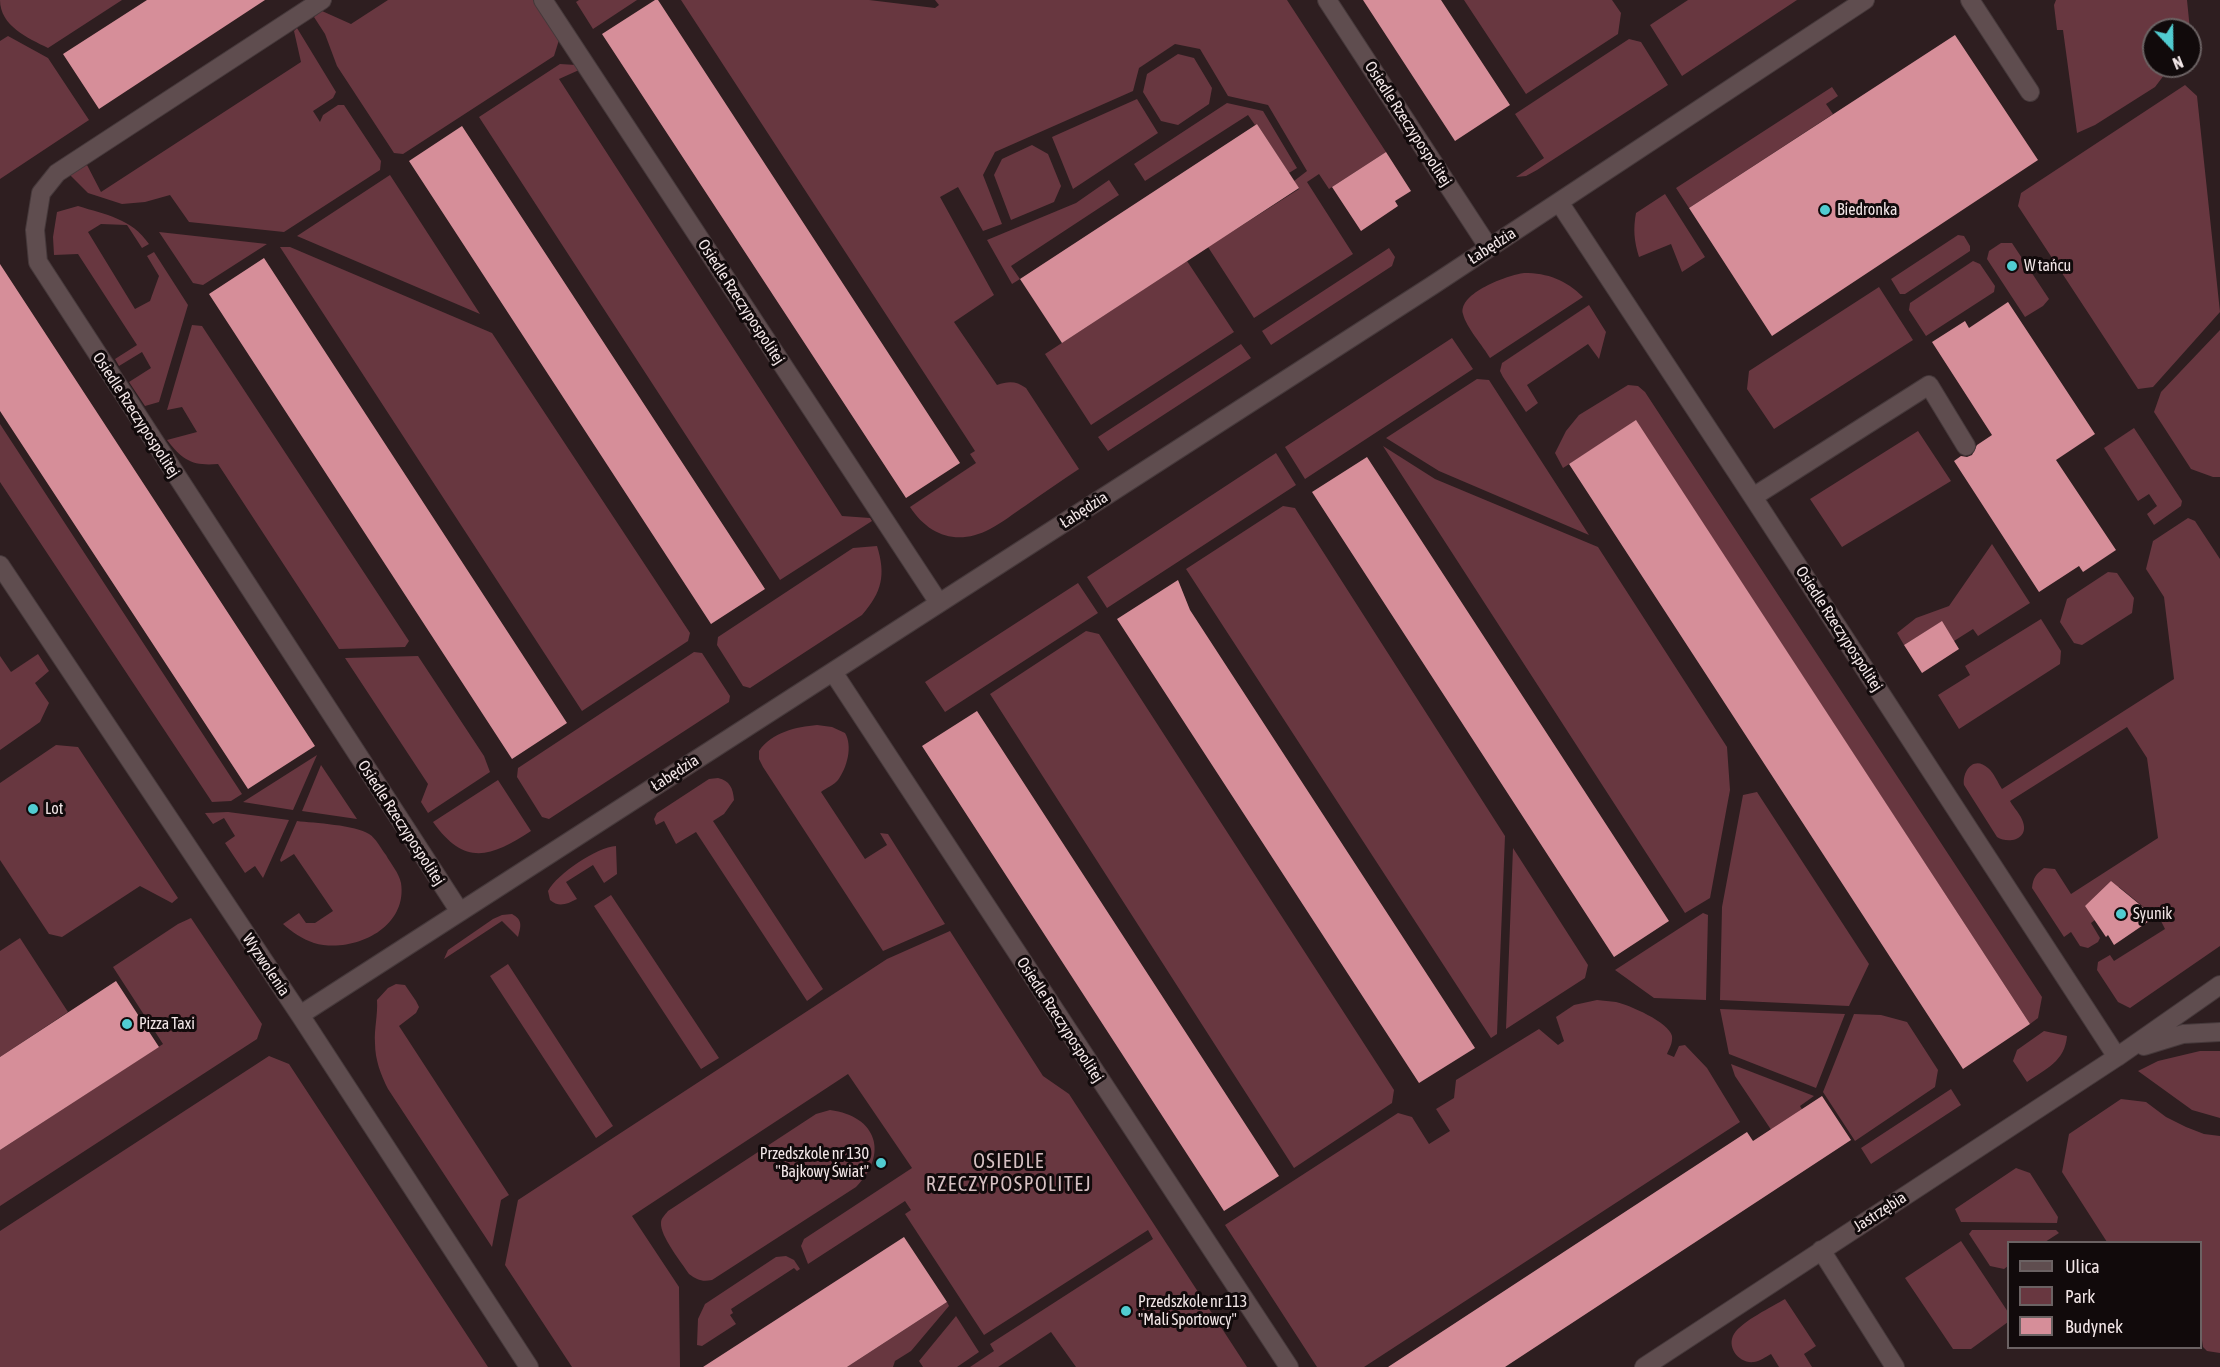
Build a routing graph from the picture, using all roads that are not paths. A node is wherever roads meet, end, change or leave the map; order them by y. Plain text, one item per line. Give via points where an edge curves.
1 (322, 0) edge
2 (543, 0) edge
3 (1327, 0) edge
4 (1865, 0) edge
5 (1970, 0) edge
6 (2030, 92) dead end
7 (1559, 202) junction
8 (1489, 249) junction
9 (1966, 446) dead end
10 (1753, 496) junction
11 (0, 566) edge
12 (939, 603) junction
13 (833, 672) junction
14 (460, 912) junction
15 (2220, 985) edge
16 (300, 1015) junction
17 (2220, 1032) edge
18 (2117, 1057) junction
19 (1821, 1250) junction
20 (528, 1367) edge
21 (1289, 1367) edge
22 (1644, 1367) edge
23 (1895, 1367) edge

1 - 14 street, Osiedle Rzeczypospolitej via 57,173 41,193 35,230 38,262
2 - 12 street, Osiedle Rzeczypospolitej
3 - 8 street, Osiedle Rzeczypospolitej
4 - 7 street, Łabędzia
5 - 6 street
7 - 8 street, Łabędzia
7 - 10 street, Osiedle Rzeczypospolitej
8 - 12 street, Łabędzia
9 - 10 street via 1929,385
10 - 18 street, Osiedle Rzeczypospolitej
11 - 16 street, Wyzwolenia
12 - 13 street, Łabędzia
13 - 14 street, Łabędzia
13 - 21 street, Osiedle Rzeczypospolitej
14 - 16 street, Łabędzia
15 - 18 street, Jastrzębia
16 - 20 street, Wyzwolenia
17 - 18 street, Jastrzębia via 2183,1034
18 - 19 street, Jastrzębia
19 - 22 street, Jastrzębia
19 - 23 street

